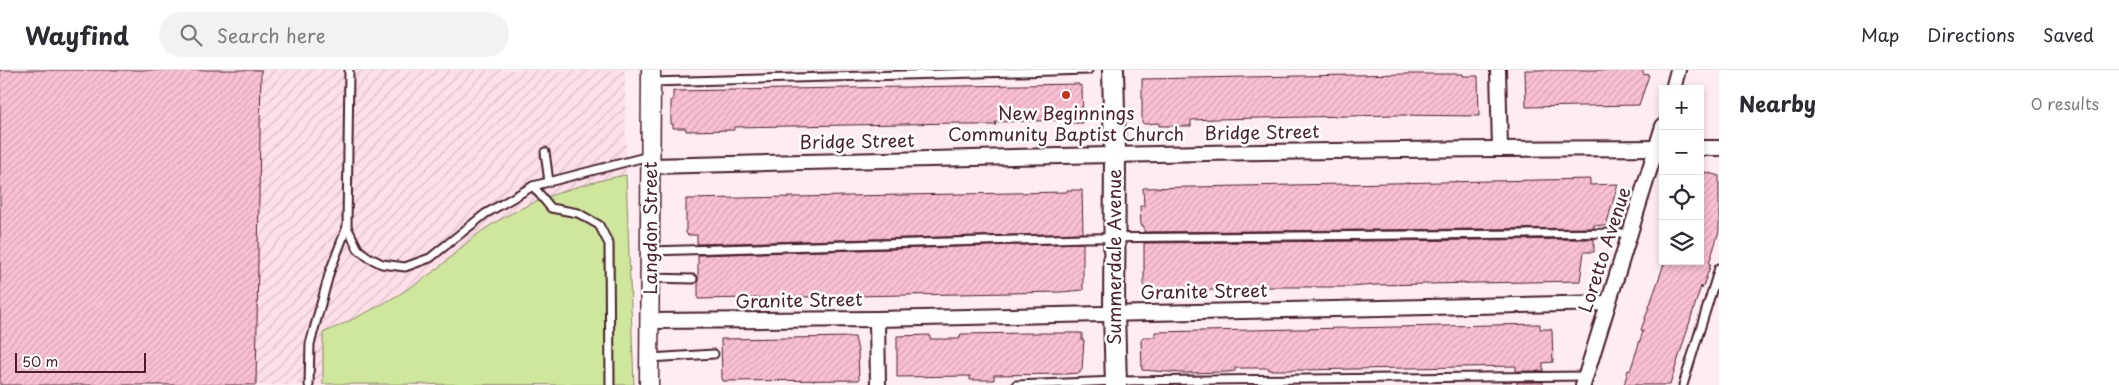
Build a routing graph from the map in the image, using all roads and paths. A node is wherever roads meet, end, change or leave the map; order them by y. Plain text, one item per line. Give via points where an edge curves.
1 (349, 70) edge
2 (1088, 70) edge
3 (1113, 70) edge
4 (1498, 70) edge
5 (1678, 70) edge
6 (651, 76) edge
7 (1674, 85) edge
8 (1500, 148) junction
9 (1659, 148) edge
10 (1704, 148) edge
11 (1719, 148) edge
12 (1659, 151) edge
13 (545, 152) dead end
14 (1115, 154) junction
15 (652, 160) junction
16 (549, 182) junction
17 (533, 186) junction
18 (347, 227) junction
19 (1631, 233) junction
20 (1114, 238) junction
21 (650, 251) junction
22 (1719, 268) edge
23 (650, 278) junction
24 (693, 279) dead end
25 (1608, 303) junction
26 (1114, 313) junction
27 (877, 318) junction
28 (650, 321) junction
29 (714, 354) dead end
30 (650, 358) junction
31 (1585, 380) edge
32 (1116, 383) edge
33 (309, 385) edge
34 (610, 385) edge
35 (649, 385) edge
36 (878, 385) edge
37 (1016, 385) edge
38 (1683, 385) edge

1 - 18 lane
2 - 6 lane
3 - 14 main road, Summerdale Avenue
4 - 8 street
5 - 7 street
6 - 15 street, Langdon Street
8 - 9 street, Bridge Street
8 - 14 street, Bridge Street
10 - 11 street
12 - 19 street, Loretto Avenue
13 - 16 lane
14 - 15 street, Bridge Street
14 - 20 main road, Summerdale Avenue
15 - 16 lane
15 - 21 street, Langdon Street
16 - 17 lane
17 - 18 lane via 485,214 430,258 405,267 382,264 368,257 358,248
17 - 34 lane via 551,208 578,213 598,225 609,244
18 - 33 lane via 330,271 310,344
19 - 20 lane
19 - 25 street, Loretto Avenue
20 - 21 lane
20 - 26 main road, Summerdale Avenue
21 - 23 street, Langdon Street
22 - 38 lane
23 - 24 lane
23 - 28 street, Langdon Street
25 - 26 street, Granite Street
25 - 31 street, Loretto Avenue
26 - 27 street, Granite Street
26 - 32 main road, Summerdale Avenue
27 - 28 street, Granite Street
27 - 36 street
28 - 30 street, Langdon Street
29 - 30 lane
30 - 35 street, Langdon Street
31 - 32 lane
32 - 37 lane

